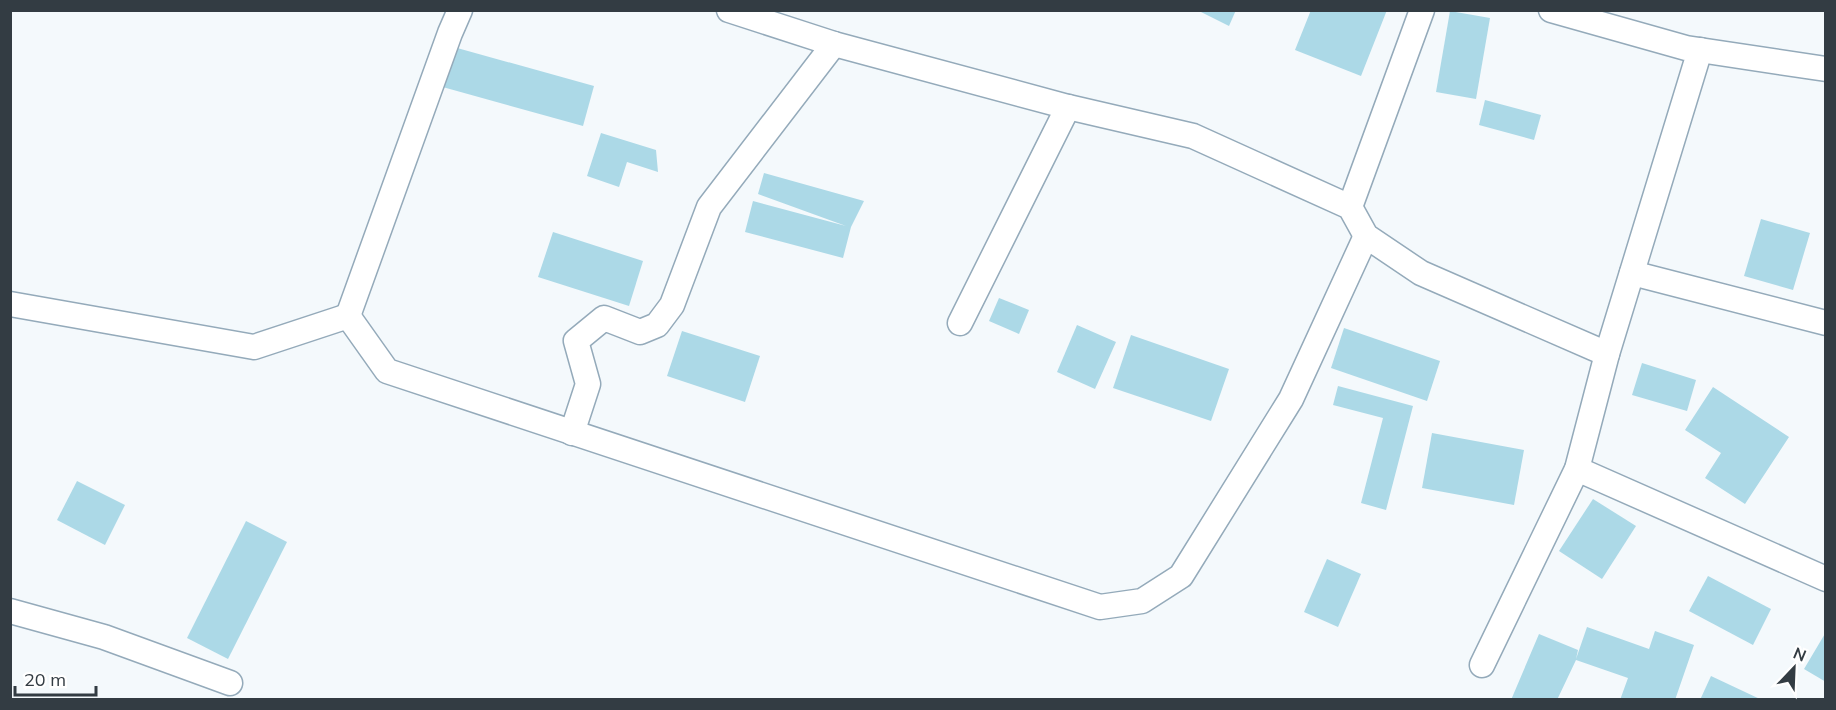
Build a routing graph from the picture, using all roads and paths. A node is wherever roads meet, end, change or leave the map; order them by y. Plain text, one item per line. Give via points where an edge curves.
1 (460, 10) edge
2 (729, 10) edge
3 (1422, 10) edge
4 (1551, 10) edge
5 (834, 44) junction
6 (1700, 50) junction
7 (1826, 69) edge
8 (1068, 106) junction
9 (1350, 207) junction
10 (1366, 236) junction
11 (1632, 273) junction
12 (10, 304) edge
13 (348, 316) junction
14 (960, 322) dead end
15 (1826, 323) edge
16 (1607, 354) junction
17 (572, 433) junction
18 (1577, 469) junction
19 (1826, 579) edge
20 (10, 611) edge
21 (1482, 665) dead end
22 (230, 683) dead end

1 - 13 street
2 - 5 street
3 - 9 street
4 - 6 street
5 - 8 street
5 - 17 street via 709,207 672,305 657,325 640,332 604,318 576,340 588,384
6 - 7 street
6 - 11 street
8 - 9 street via 1193,136
8 - 14 street
9 - 10 street
10 - 16 street via 1421,273
10 - 17 street via 1291,399 1181,576 1142,600 1100,608
11 - 15 street
11 - 16 street
12 - 13 street via 254,347
13 - 17 street via 387,371
16 - 18 street
18 - 19 street
18 - 21 street
20 - 22 street via 104,637

